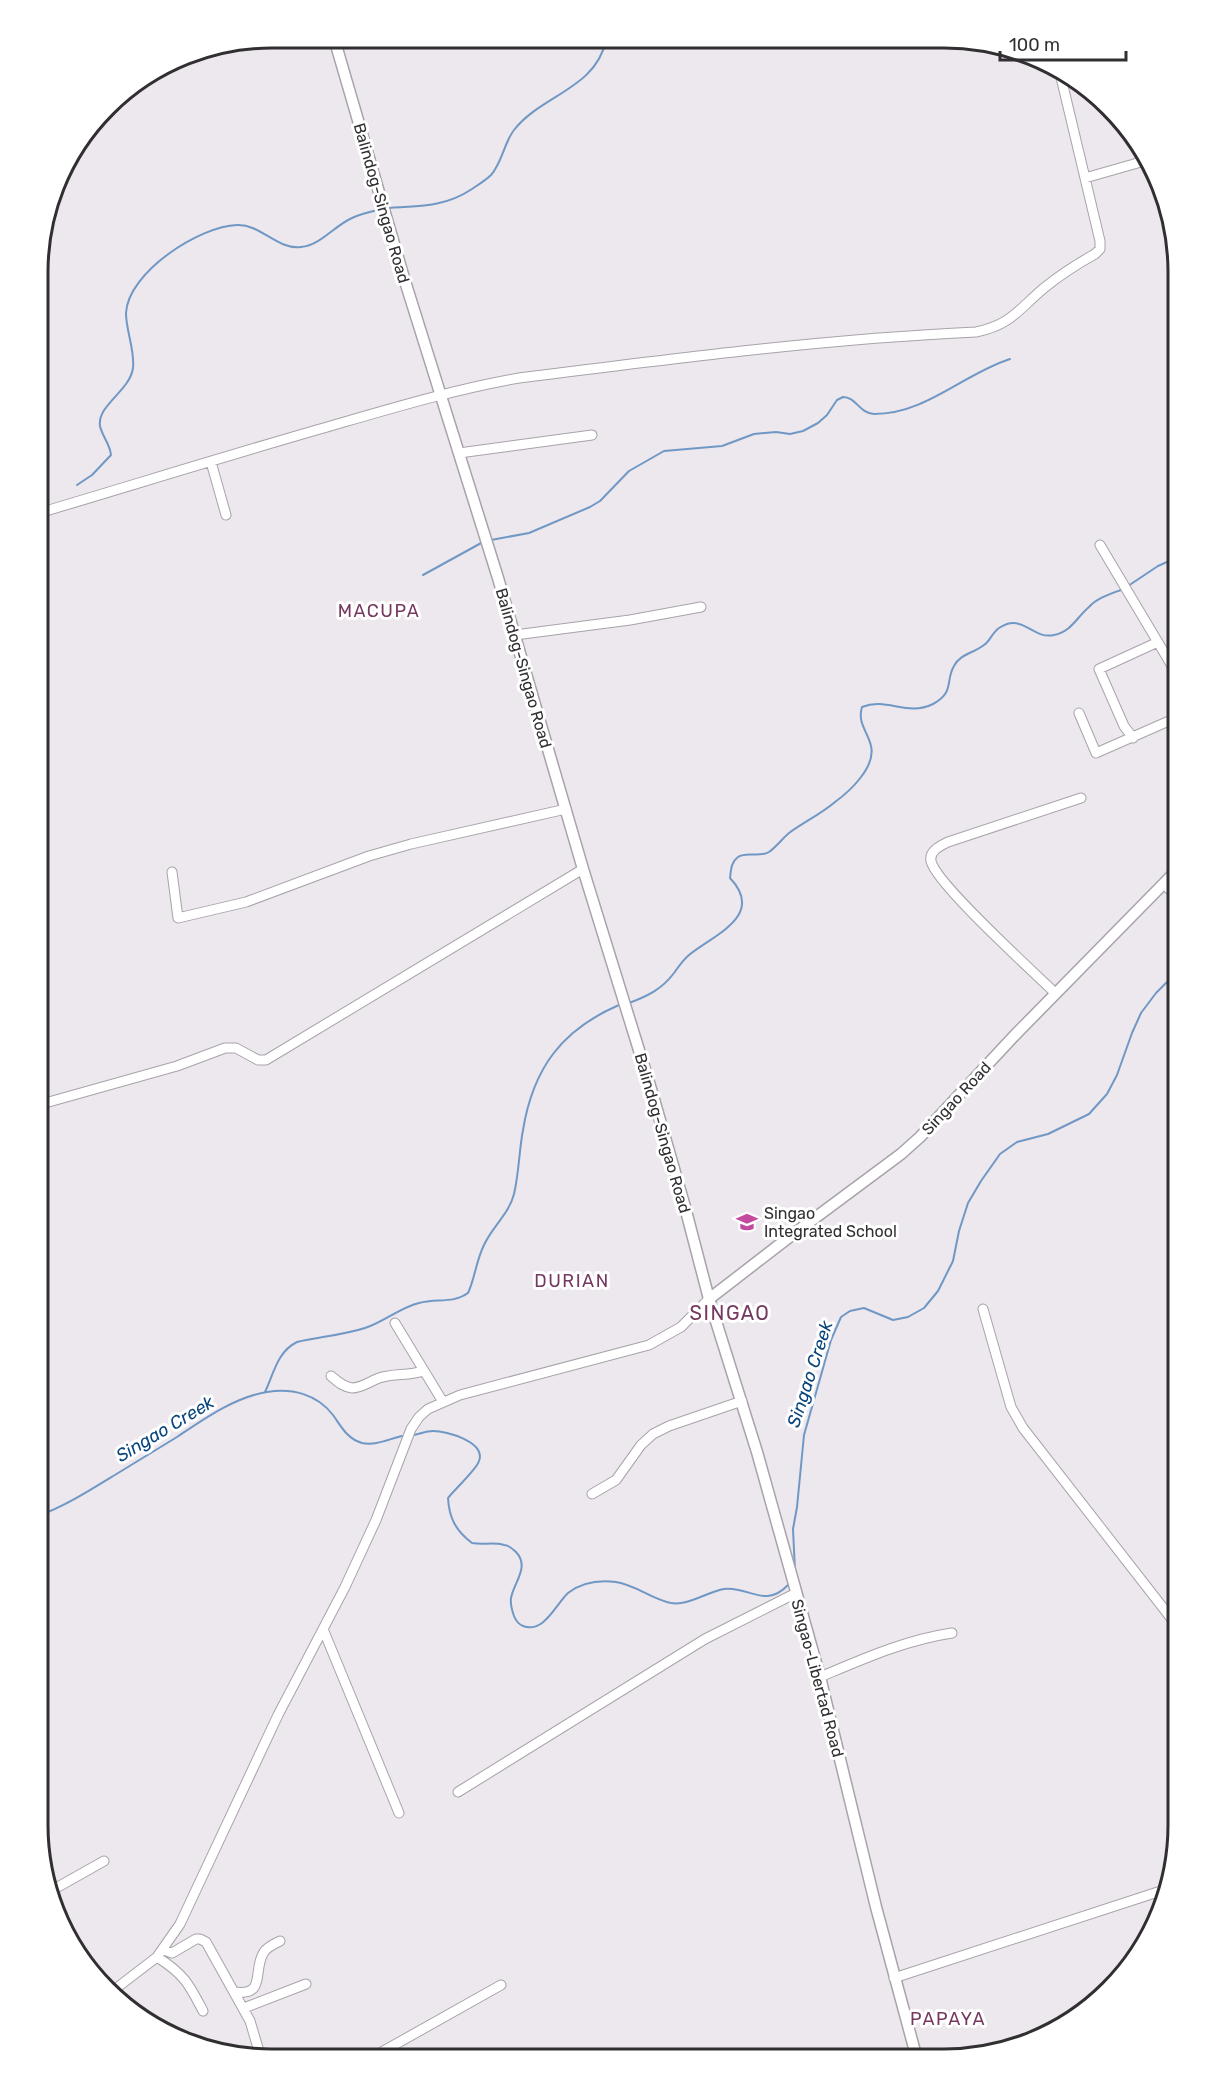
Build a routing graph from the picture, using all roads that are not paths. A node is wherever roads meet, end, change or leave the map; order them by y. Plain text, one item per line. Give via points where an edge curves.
1 (337, 48) edge
2 (1062, 82) edge
3 (1139, 162) edge
4 (1085, 178) junction
5 (441, 395) junction
6 (592, 435) dead end
7 (459, 453) junction
8 (211, 462) junction
9 (48, 510) edge
10 (226, 515) dead end
11 (1100, 545) dead end
12 (701, 608) dead end
13 (515, 635) junction
14 (1158, 642) junction
15 (1168, 659) edge
16 (1079, 713) dead end
17 (1168, 722) edge
18 (1133, 738) junction
19 (1081, 798) dead end
20 (566, 809) junction
21 (583, 869) junction
22 (172, 873) dead end
23 (1168, 880) edge
24 (1164, 884) junction
25 (1168, 888) edge
26 (1055, 993) junction
27 (48, 1102) edge
28 (709, 1299) junction
29 (983, 1309) dead end
30 (395, 1323) dead end
31 (423, 1371) junction
32 (331, 1376) dead end
33 (742, 1401) junction
34 (442, 1402) junction
35 (592, 1494) dead end
36 (796, 1593) junction
37 (1168, 1614) edge
38 (323, 1629) junction
39 (952, 1633) dead end
40 (820, 1677) junction
41 (458, 1792) dead end
42 (399, 1814) dead end
43 (104, 1861) dead end
44 (57, 1887) edge
45 (1157, 1892) edge
46 (280, 1941) dead end
47 (161, 1953) junction
48 (894, 1978) junction
49 (306, 1984) dead end
50 (501, 1985) dead end
51 (118, 1987) edge
52 (235, 1992) junction
53 (244, 2008) junction
54 (203, 2011) dead end
55 (259, 2049) edge
56 (386, 2049) edge
57 (914, 2049) edge

1 - 5 street, Balindog-Singao Road
2 - 4 street
3 - 4 street
4 - 5 street via 1099,251 1054,280 1012,318 996,327 976,332 819,342 519,378
5 - 7 street, Balindog-Singao Road
5 - 8 street
6 - 7 street
7 - 13 street, Balindog-Singao Road
8 - 9 street
8 - 10 street
11 - 14 street
12 - 13 street
13 - 20 street, Balindog-Singao Road
14 - 15 street
14 - 18 street via 1099,669
16 - 18 street via 1096,753
17 - 18 street
19 - 26 street via 948,843 931,856 934,867 956,895
20 - 21 street, Balindog-Singao Road
20 - 22 street via 411,844 246,902 178,918
21 - 27 street via 266,1060 236,1048 225,1048
21 - 28 street, Balindog-Singao Road via 676,1173
23 - 24 street, Singao Road
24 - 25 street
24 - 26 street, Singao Road
26 - 28 street, Singao Road via 901,1154
28 - 33 street, Singao-Libertad Road
28 - 34 street via 681,1326 649,1345 492,1385
29 - 37 street via 1011,1407 1023,1428
30 - 31 street
31 - 32 street via 382,1377 349,1388
31 - 34 street
33 - 35 street via 652,1434 616,1480
33 - 36 street, Singao-Libertad Road
34 - 38 street via 424,1413 411,1429 376,1520
36 - 40 street, Singao-Libertad Road
36 - 41 street via 696,1645
38 - 42 street
38 - 47 street via 180,1924
39 - 40 street via 905,1643
40 - 48 street, Singao-Libertad Road
43 - 44 street
45 - 48 street
46 - 52 street via 264,1952 257,1984 251,1991
47 - 51 street
47 - 52 street via 172,1953 196,1939 203,1940
47 - 54 street via 187,1981
48 - 57 street, Singao-Libertad Road
49 - 53 street
50 - 56 street
52 - 53 street
53 - 55 street

